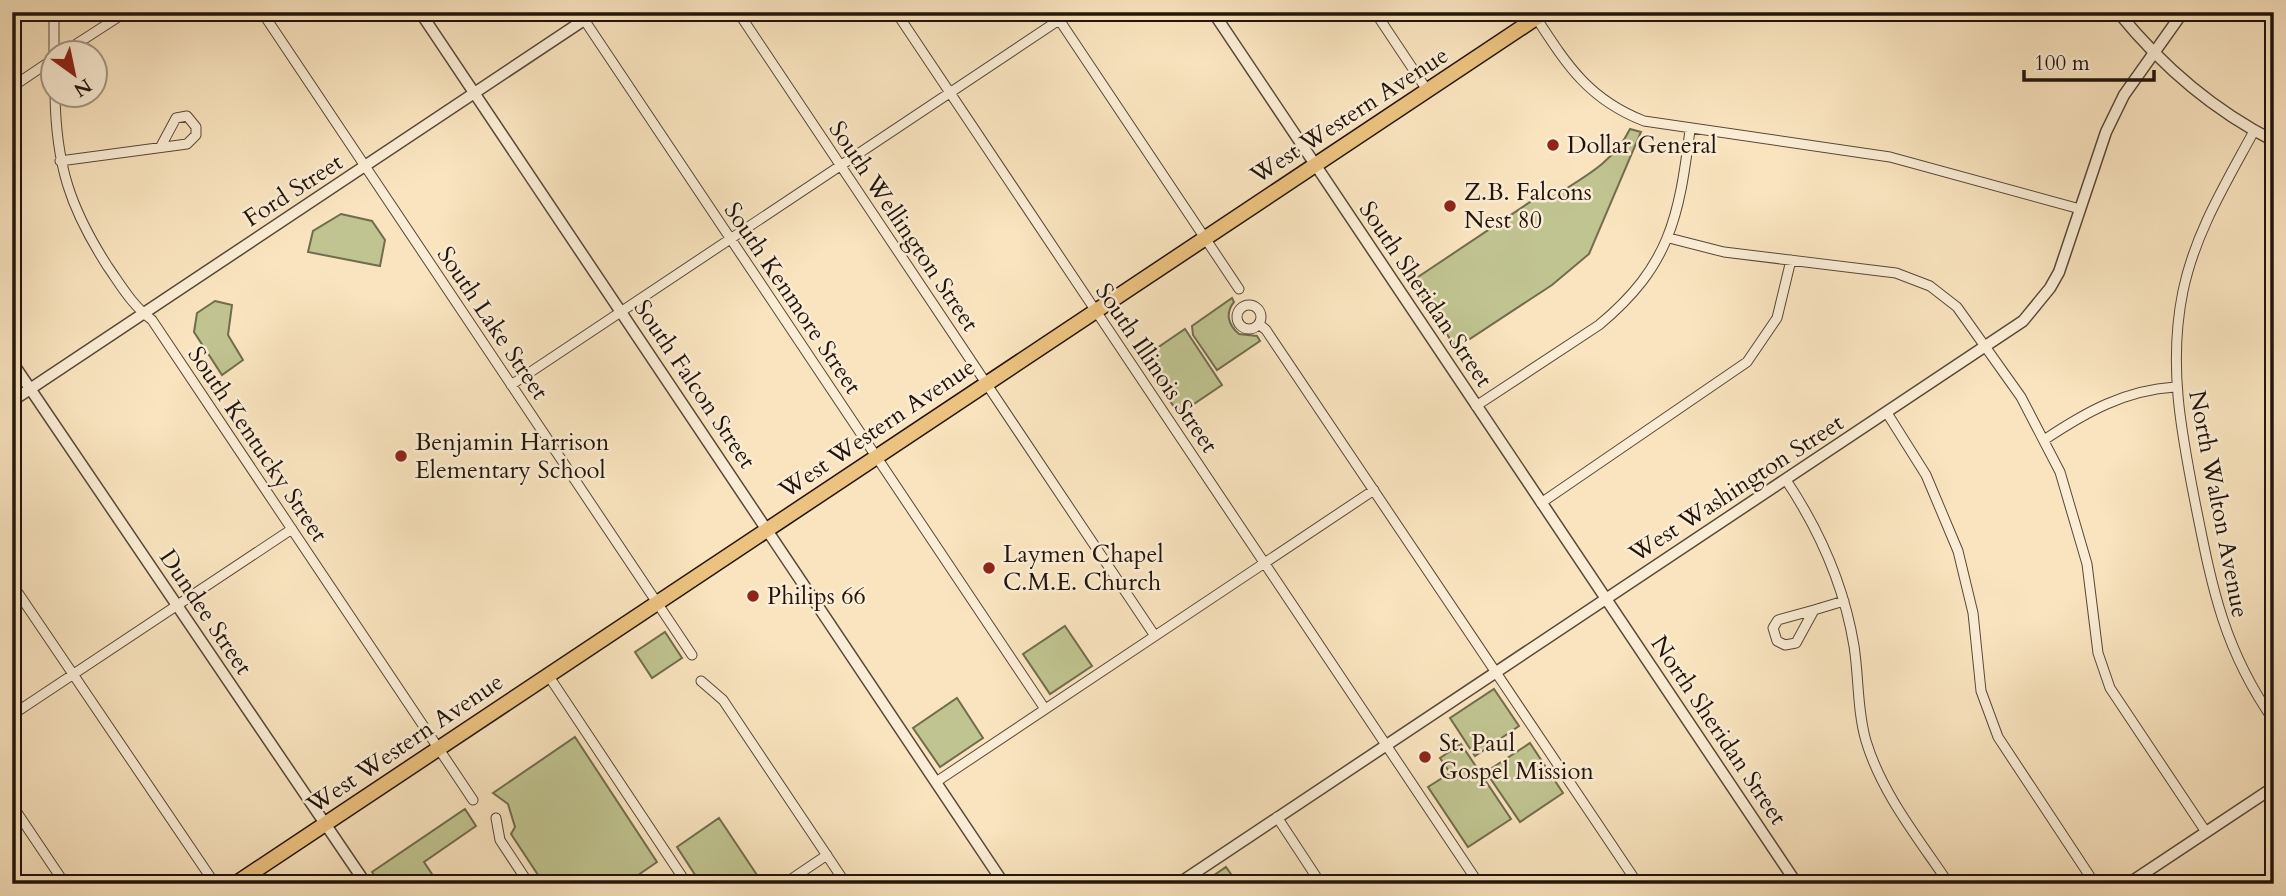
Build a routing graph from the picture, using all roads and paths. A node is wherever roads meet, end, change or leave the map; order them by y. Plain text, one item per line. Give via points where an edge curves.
1 (54, 12) edge
2 (126, 12) edge
3 (262, 12) edge
4 (420, 12) edge
5 (596, 12) edge
6 (738, 12) edge
7 (896, 12) edge
8 (1071, 12) edge
9 (1213, 12) edge
10 (1375, 12) edge
11 (2118, 12) edge
12 (2183, 12) edge
13 (1538, 14) edge
14 (581, 16) edge
15 (1057, 16) edge
16 (54, 38) edge
17 (86, 38) edge
18 (2153, 51) junction
19 (38, 69) edge
20 (12, 87) edge
21 (1427, 90) junction
22 (950, 92) junction
23 (475, 94) junction
24 (56, 108) edge
25 (1690, 130) junction
26 (2254, 131) junction
27 (2274, 141) edge
28 (161, 146) dead end
29 (60, 161) junction
30 (840, 164) junction
31 (1315, 165) junction
32 (366, 167) junction
33 (2080, 209) junction
34 (1205, 237) junction
35 (730, 238) junction
36 (1669, 238) junction
37 (1791, 260) junction
38 (1239, 289) dead end
39 (1096, 310) junction
40 (620, 311) junction
41 (143, 314) junction
42 (1259, 324) dead end
43 (1987, 347) junction
44 (12, 362) edge
45 (986, 383) junction
46 (511, 385) junction
47 (2175, 387) junction
48 (30, 389) junction
49 (12, 401) edge
50 (1476, 406) junction
51 (1887, 413) junction
52 (2044, 440) junction
53 (876, 456) junction
54 (1786, 480) junction
55 (1374, 491) junction
56 (1541, 503) junction
57 (292, 529) junction
58 (766, 529) junction
59 (1264, 564) junction
60 (12, 584) edge
61 (1605, 599) junction
62 (1844, 601) junction
63 (657, 602) junction
64 (177, 606) junction
65 (1814, 610) junction
66 (1155, 636) junction
67 (692, 655) dead end
68 (1495, 673) junction
69 (73, 674) junction
70 (548, 675) junction
71 (701, 681) dead end
72 (1045, 709) junction
73 (12, 715) edge
74 (2274, 721) edge
75 (1386, 745) junction
76 (439, 748) junction
77 (936, 782) junction
78 (2274, 787) edge
79 (473, 800) dead end
80 (12, 805) edge
81 (1277, 817) junction
82 (496, 818) dead end
83 (325, 824) junction
84 (2206, 832) junction
85 (827, 855) junction
86 (65, 884) edge
87 (215, 884) edge
88 (235, 884) edge
89 (366, 884) edge
90 (529, 884) edge
91 (687, 884) edge
92 (784, 884) edge
93 (846, 884) edge
94 (1004, 884) edge
95 (1178, 884) edge
96 (1321, 884) edge
97 (1479, 884) edge
98 (1638, 884) edge
99 (1797, 884) edge
100 (1950, 884) edge
101 (2095, 884) edge
102 (2128, 884) edge

1 - 16 street
2 - 17 street
3 - 32 street, South Lake Street
4 - 23 street, South Falcon Street
5 - 14 street, Ford Street
6 - 30 street, South Wellington Street
7 - 22 street, South Illinois Street
8 - 15 street
9 - 31 street, South Sheridan Street
10 - 21 street
11 - 18 street
12 - 18 street, West Washington Street
13 - 21 main road, West Western Avenue
13 - 25 street via 1571,69 1598,97 1644,121
14 - 23 street, Ford Street
14 - 35 street, South Kenmore Street
15 - 22 street
15 - 34 street
18 - 26 street via 2209,101
18 - 33 street, West Washington Street via 2124,94 2106,132
19 - 20 street
21 - 31 main road, West Western Avenue
22 - 30 street
22 - 39 street, South Illinois Street
23 - 32 street, Ford Street
23 - 40 street, South Falcon Street
24 - 29 street, South Kentucky Street
25 - 33 street via 1890,157
25 - 36 street via 1680,202
26 - 27 street
26 - 47 street, North Walton Avenue via 2207,219 2190,264 2176,330
28 - 29 street
29 - 41 street, South Kentucky Street via 69,198 83,226
30 - 35 street
30 - 45 street, South Wellington Street
31 - 34 main road, West Western Avenue
31 - 50 street, South Sheridan Street
32 - 41 street, Ford Street
32 - 46 street, South Lake Street
33 - 43 street, West Washington Street via 2050,288 2023,321
34 - 38 street
34 - 39 main road, West Western Avenue
35 - 40 street
35 - 53 street, South Kenmore Street
36 - 37 street via 1704,248
36 - 50 street via 1649,273 1617,309
37 - 43 street via 1875,269 1930,286 1957,307
37 - 56 street via 1777,318 1747,362
39 - 45 main road, West Western Avenue
39 - 59 street, South Illinois Street
40 - 46 street
40 - 58 street, South Falcon Street
41 - 48 street, Ford Street
41 - 57 street, South Kentucky Street via 152,320
42 - 55 street
43 - 51 street, West Washington Street
43 - 52 street
44 - 48 street, Dundee Street
45 - 53 main road, West Western Avenue
45 - 66 street, South Wellington Street
46 - 63 street, South Lake Street
47 - 52 street via 2119,397
47 - 74 street, North Walton Avenue via 2215,602 2236,659
48 - 49 street, Ford Street
48 - 64 street, Dundee Street
50 - 56 street, South Sheridan Street
51 - 54 street, West Washington Street
51 - 101 street via 1926,475 1958,551 1973,614 1981,691 1998,737
52 - 84 street via 2079,531 2105,676
53 - 58 main road, West Western Avenue
53 - 72 street, South Kenmore Street
54 - 61 street, West Washington Street
54 - 62 street via 1824,544
55 - 59 street
55 - 68 street
56 - 61 street, South Sheridan Street
57 - 64 street
57 - 76 street, South Kentucky Street
58 - 63 main road, West Western Avenue
58 - 77 street, South Falcon Street
59 - 66 street
59 - 75 street, South Illinois Street
60 - 69 street
61 - 68 street, West Washington Street
61 - 99 street, North Sheridan Street
62 - 65 street
62 - 100 street via 1872,757 1890,795
63 - 67 street, South Lake Street
63 - 70 main road, West Western Avenue
64 - 69 street
64 - 83 street, Dundee Street
65 - 65 street via 1796,643 1777,641 1773,628 1778,620
66 - 72 street
68 - 75 street, West Washington Street
68 - 98 street
69 - 73 street
69 - 87 street
70 - 76 main road, West Western Avenue
70 - 91 street
71 - 85 street via 723,700
72 - 77 street
75 - 81 street, West Washington Street
75 - 97 street, South Illinois Street
76 - 79 street, South Kentucky Street
76 - 83 main road, West Western Avenue
77 - 94 street, South Falcon Street
78 - 84 street
80 - 86 street
81 - 95 street, West Washington Street
81 - 96 street
82 - 90 street via 500,840
83 - 88 main road, West Western Avenue
83 - 89 street, Dundee Street
84 - 102 street
85 - 92 street
85 - 93 street

